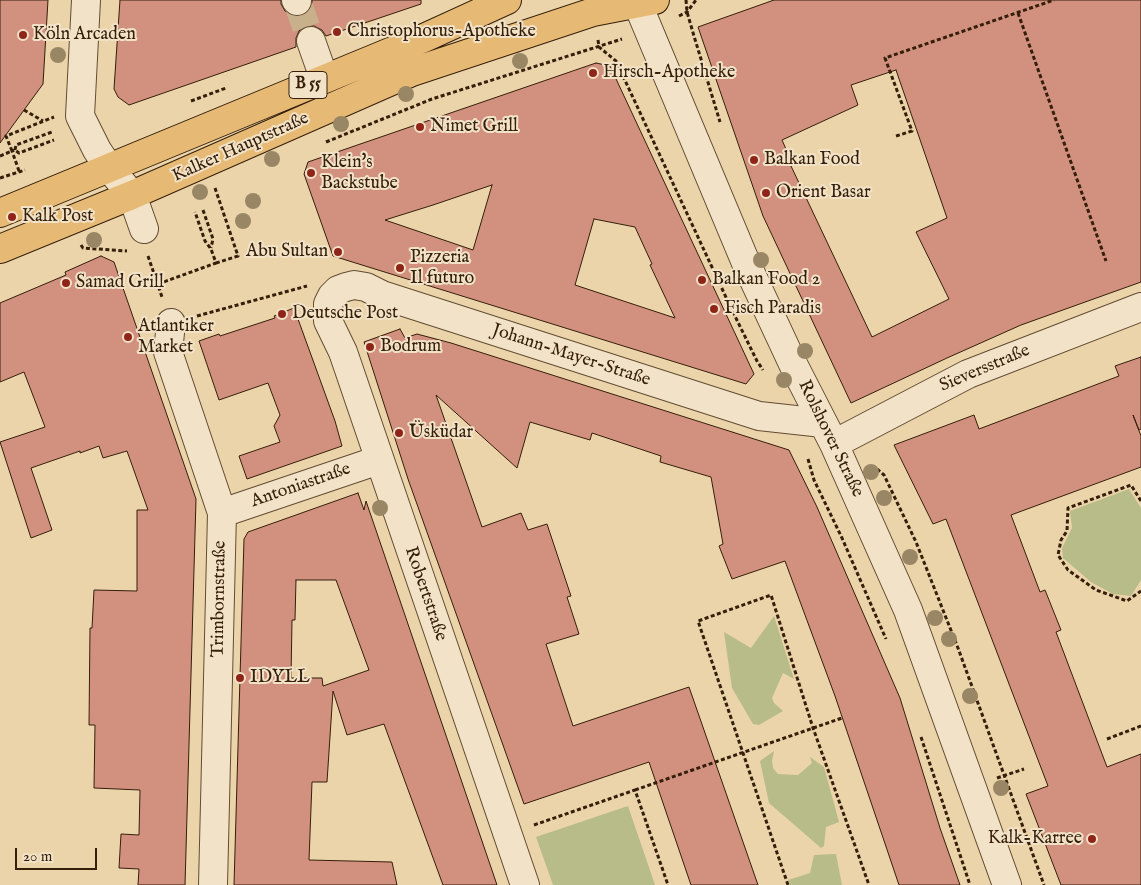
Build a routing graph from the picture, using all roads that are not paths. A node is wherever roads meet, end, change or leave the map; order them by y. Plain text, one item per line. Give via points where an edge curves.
1 (86, 0) edge
2 (506, 0) edge
3 (642, 1) edge
4 (312, 41) tunnel mouth
5 (324, 78) junction
6 (109, 168) junction
7 (132, 195) junction
8 (0, 212) edge
9 (137, 240) road end
10 (0, 249) edge
11 (328, 304) joint
12 (1141, 307) edge
13 (171, 323) road end
14 (829, 433) junction
15 (379, 460) junction
16 (222, 513) junction
17 (213, 885) edge
18 (525, 885) edge
19 (1007, 885) edge

1 - 6 street via 80,116
2 - 5 main road, Kalker Hauptstraße / B 55 via 424,38
3 - 7 main road, Kalker Hauptstraße / B 55 via 593,12 412,72
3 - 14 street, Rolshover Straße via 649,30 746,263
4 - 5 street
5 - 6 main road, Kalker Hauptstraße / B 55
6 - 7 street
6 - 8 main road, Kalker Hauptstraße / B 55
7 - 9 street
7 - 10 main road, Kalker Hauptstraße / B 55
11 - 14 street, Johann-Mayer-Straße via 338,290 354,285 366,287 382,295 759,416 797,420
11 - 15 street, Robertstraße via 328,321 343,352
12 - 14 street, Sieversstraße via 968,374
13 - 16 street, Trimbornstraße via 168,352
14 - 19 street, Rolshover Straße via 908,610
15 - 16 street, Antoniastraße
15 - 18 street, Robertstraße
16 - 17 street, Trimbornstraße

